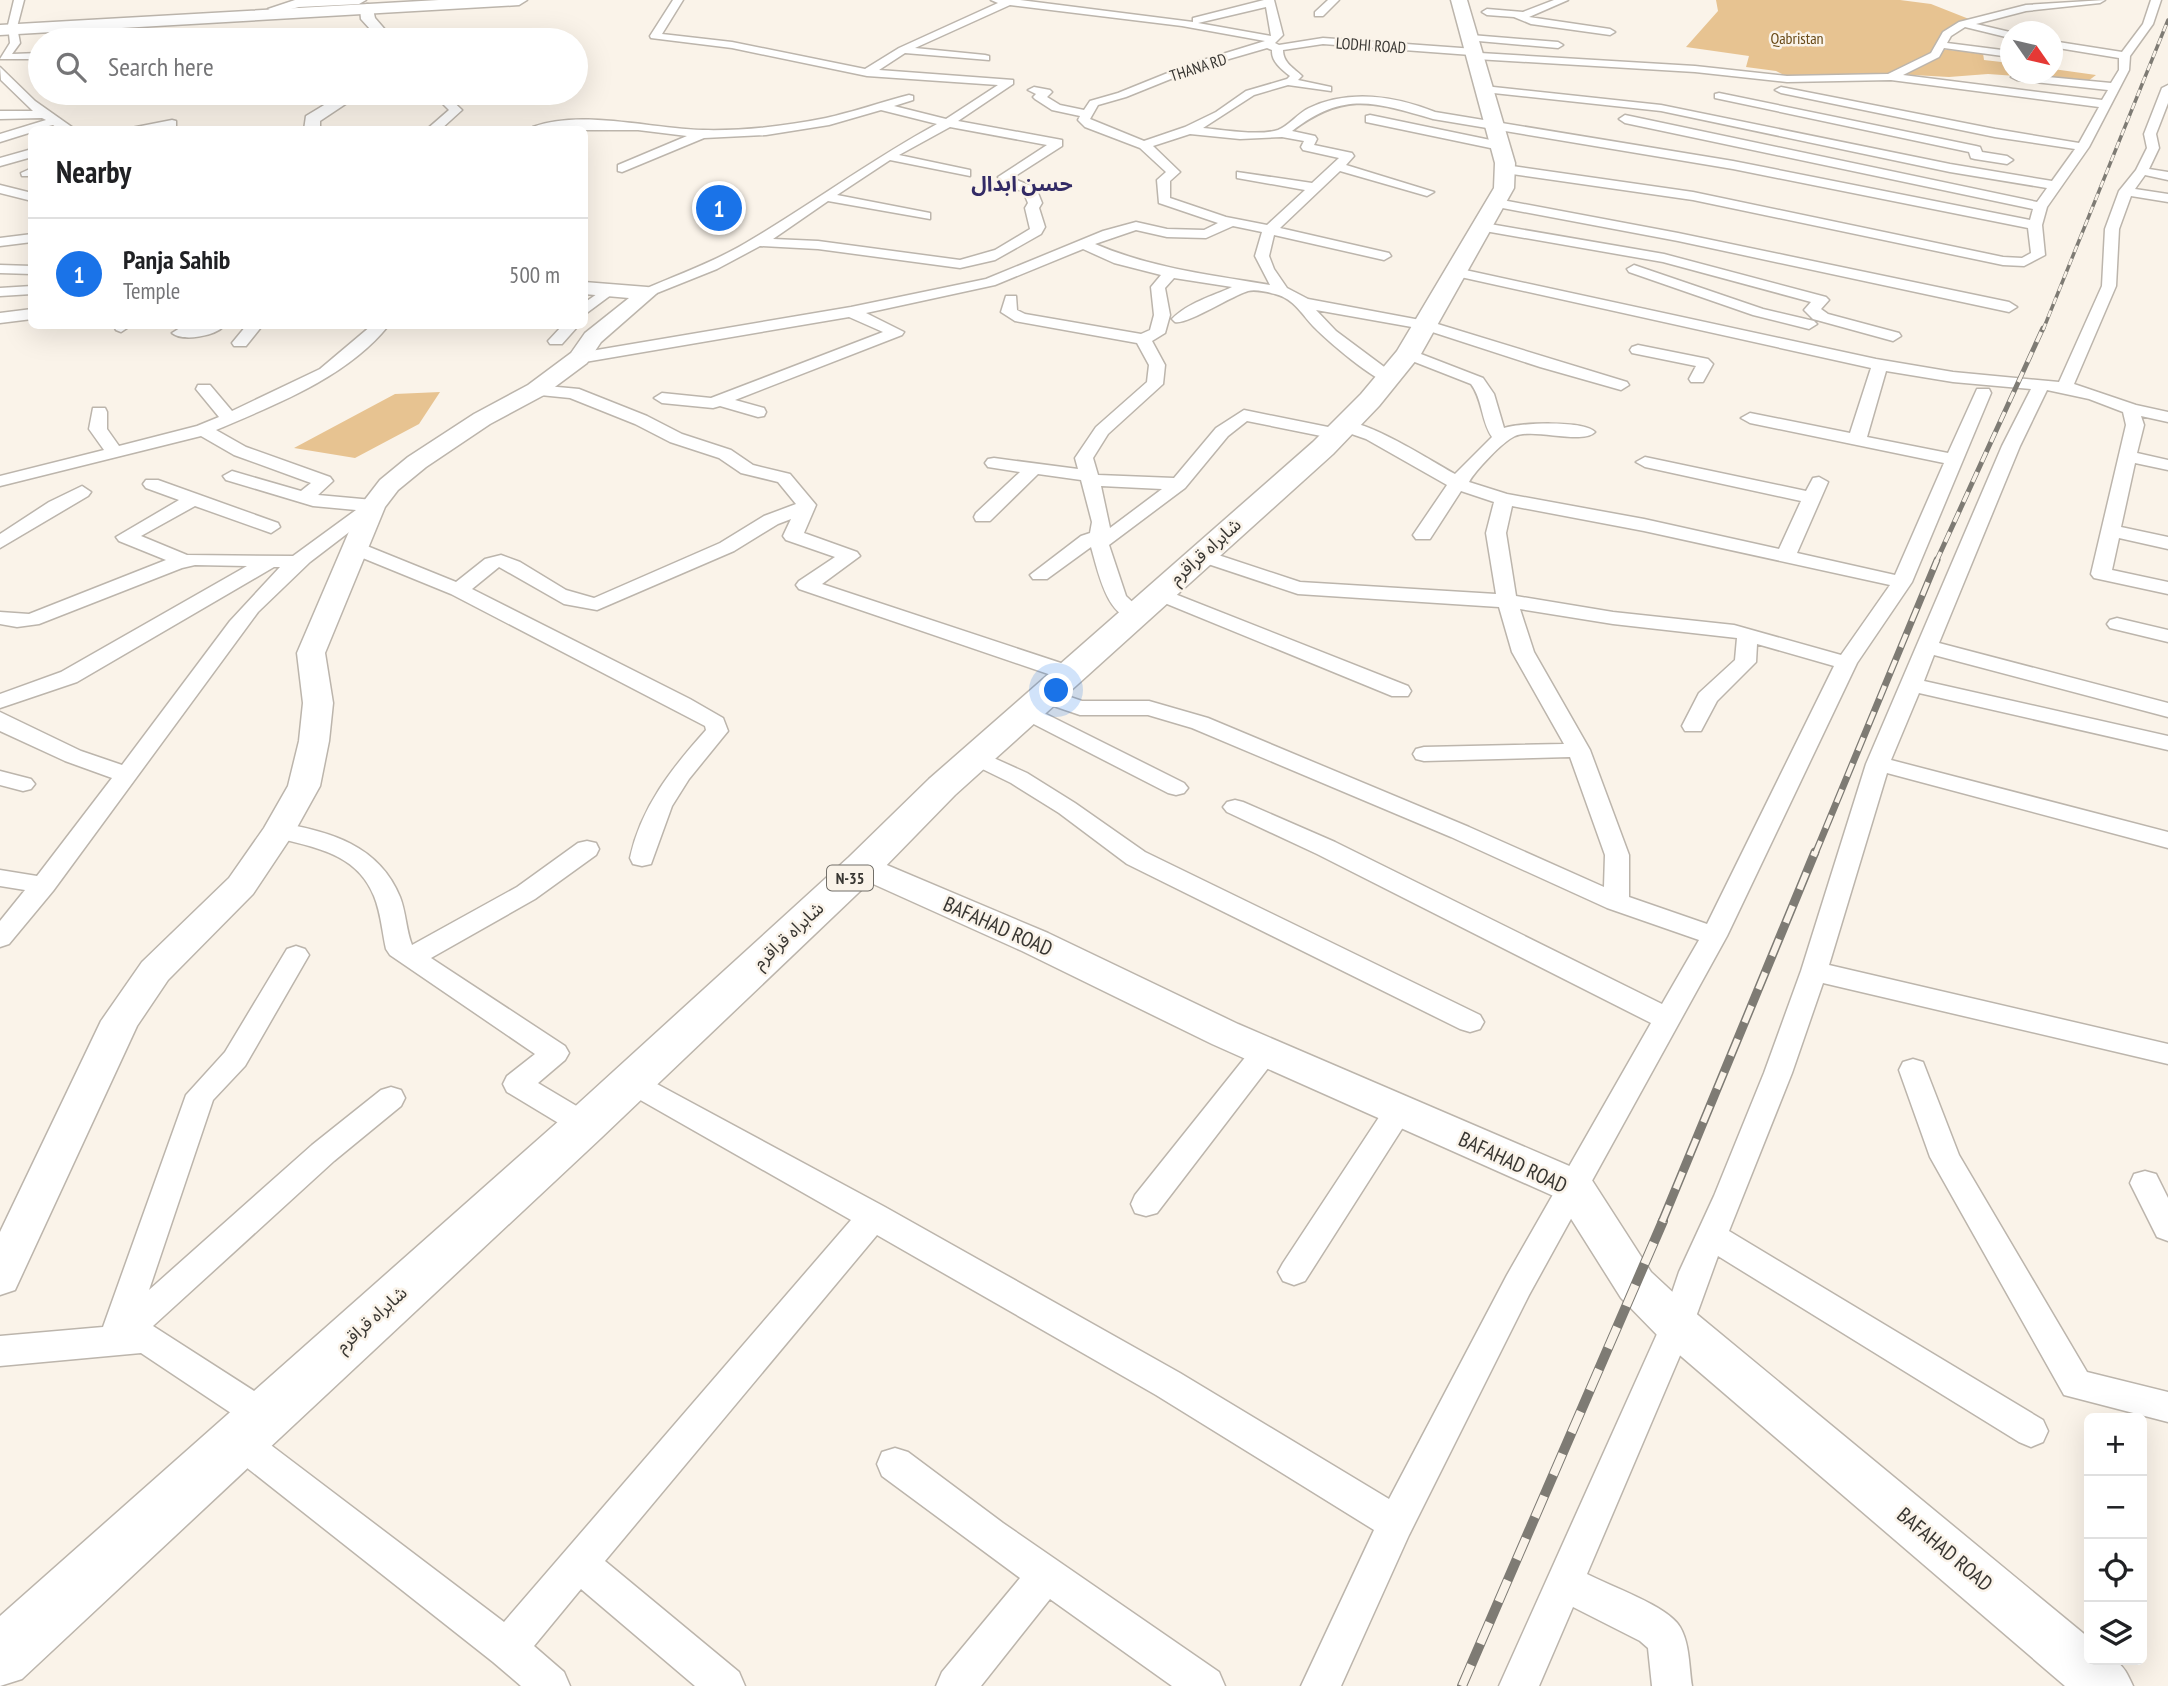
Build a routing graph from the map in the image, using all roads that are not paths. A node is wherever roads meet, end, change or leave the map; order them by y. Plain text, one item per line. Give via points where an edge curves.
1 (19, 0) edge
2 (449, 0) edge
3 (519, 0) edge
4 (678, 0) edge
5 (1334, 0) edge
6 (1563, 0) edge
7 (2015, 0) edge
8 (2100, 0) edge
9 (2156, 0) edge
10 (1002, 1) edge
11 (2082, 1) edge
12 (1269, 2) edge
13 (363, 4) edge
14 (2032, 7) junction
15 (275, 9) junction
16 (1320, 14) dead end
17 (1517, 15) junction
18 (1182, 23) junction
19 (1963, 24) junction
20 (7, 27) edge
21 (376, 28) edge
22 (1610, 32) dead end
23 (2000, 32) edge
24 (1272, 44) junction
25 (1942, 45) junction
26 (1565, 46) dead end
27 (2063, 46) edge
28 (1292, 47) junction
29 (902, 50) junction
30 (2000, 53) edge
31 (28, 56) edge
32 (1378, 56) dead end
33 (2125, 56) junction
34 (985, 58) dead end
35 (0, 70) edge
36 (1519, 71) dead end
37 (871, 76) junction
38 (1891, 77) junction
39 (1787, 79) junction
40 (1930, 81) junction
41 (1288, 82) junction
42 (1710, 85) dead end
43 (1761, 86) junction
44 (2114, 87) junction
45 (1327, 89) dead end
46 (1034, 90) dead end
47 (1744, 90) junction
48 (2167, 94) edge
49 (28, 99) edge
50 (903, 99) dead end
51 (1707, 99) junction
52 (875, 101) junction
53 (1486, 103) edge
54 (2106, 104) junction
55 (35, 105) edge
56 (335, 105) edge
57 (451, 105) edge
58 (0, 107) edge
59 (1661, 108) junction
60 (45, 114) junction
61 (1087, 114) junction
62 (0, 115) edge
63 (1370, 119) dead end
64 (947, 123) junction
65 (172, 124) dead end
66 (64, 126) edge
67 (157, 126) edge
68 (312, 126) edge
69 (437, 126) edge
70 (547, 126) edge
71 (1189, 130) junction
72 (1592, 131) dead end
73 (2157, 132) edge
74 (1282, 133) junction
75 (702, 134) junction
76 (2168, 137) edge
77 (0, 138) edge
78 (1570, 138) junction
79 (1144, 145) junction
80 (2083, 147) junction
81 (2168, 151) edge
82 (28, 154) edge
83 (888, 156) junction
84 (0, 162) edge
85 (2027, 163) dead end
86 (1336, 166) junction
87 (622, 168) dead end
88 (2142, 172) junction
89 (965, 173) dead end
90 (1242, 175) dead end
91 (2168, 176) edge
92 (2055, 184) junction
93 (1313, 187) junction
94 (0, 189) edge
95 (2126, 191) junction
96 (1427, 192) dead end
97 (28, 196) edge
98 (825, 197) junction
99 (2168, 198) edge
100 (2040, 206) junction
101 (925, 216) dead end
102 (1231, 222) junction
103 (1965, 225) dead end
104 (2035, 225) junction
105 (1270, 230) junction
106 (28, 238) edge
107 (0, 242) edge
108 (758, 242) junction
109 (1017, 243) junction
110 (1082, 244) junction
111 (1057, 254) junction
112 (1161, 255) junction
113 (1384, 256) dead end
114 (28, 267) edge
115 (0, 269) edge
116 (1634, 269) dead end
117 (1456, 272) junction
118 (1248, 286) junction
119 (597, 289) edge
120 (28, 290) edge
121 (1282, 291) junction
122 (0, 292) edge
123 (648, 293) junction
124 (1011, 299) dead end
125 (1304, 303) junction
126 (588, 304) edge
127 (2009, 307) dead end
128 (851, 312) junction
129 (28, 314) edge
130 (0, 318) edge
131 (1180, 319) dead end
132 (1814, 320) junction
133 (213, 329) edge
134 (252, 329) edge
135 (376, 329) edge
136 (570, 329) edge
137 (180, 333) dead end
138 (1892, 336) dead end
139 (1143, 339) junction
140 (240, 343) dead end
141 (1788, 345) junction
142 (568, 350) junction
143 (1408, 352) junction
144 (1635, 354) junction
145 (1880, 365) junction
146 (1697, 379) dead end
147 (2052, 387) junction
148 (204, 389) dead end
149 (536, 390) junction
150 (1983, 393) dead end
151 (662, 398) dead end
152 (720, 401) junction
153 (2131, 410) junction
154 (99, 412) dead end
155 (758, 412) dead end
156 (2168, 417) edge
157 (1750, 418) dead end
158 (231, 420) junction
159 (203, 430) junction
160 (1340, 430) junction
161 (1586, 432) dead end
162 (1501, 438) junction
163 (1857, 440) junction
164 (114, 451) junction
165 (2128, 456) junction
166 (1954, 460) junction
167 (1645, 462) dead end
168 (994, 463) dead end
169 (2168, 465) edge
170 (1032, 470) junction
171 (233, 476) dead end
172 (1091, 478) junction
173 (0, 481) edge
174 (1457, 483) junction
175 (152, 484) dead end
176 (1179, 484) junction
177 (82, 492) dead end
178 (305, 497) junction
179 (1504, 499) junction
180 (192, 500) junction
181 (373, 507) junction
182 (806, 508) junction
183 (983, 517) dead end
184 (271, 527) dead end
185 (2111, 531) junction
186 (1423, 535) dead end
187 (1099, 539) junction
188 (0, 542) edge
189 (2168, 543) edge
190 (355, 548) junction
191 (1200, 555) junction
192 (1786, 555) junction
193 (185, 561) junction
194 (271, 561) junction
195 (300, 562) junction
196 (1040, 575) dead end
197 (1902, 582) junction
198 (2168, 588) edge
199 (458, 590) junction
200 (1507, 601) junction
201 (1146, 603) junction
202 (0, 618) edge
203 (2117, 624) dead end
204 (1748, 635) junction
205 (2168, 636) edge
206 (1927, 646) junction
207 (1846, 663) junction
208 (1910, 684) junction
209 (1400, 691) dead end
210 (1046, 693) junction
211 (0, 701) edge
212 (2168, 710) edge
213 (2, 725) edge
214 (1693, 726) dead end
215 (2168, 743) edge
216 (1579, 750) junction
217 (1424, 754) dead end
218 (976, 757) junction
219 (1878, 764) junction
220 (126, 775) junction
221 (1176, 788) dead end
222 (1235, 807) dead end
223 (279, 831) junction
224 (2168, 840) edge
225 (587, 849) dead end
226 (642, 858) dead end
227 (863, 866) junction
228 (0, 878) edge
229 (44, 885) junction
230 (1616, 902) junction
231 (1714, 936) junction
232 (0, 938) edge
233 (296, 956) dead end
234 (411, 957) junction
235 (1814, 971) junction
236 (1667, 1019) junction
237 (1470, 1022) dead end
238 (1265, 1052) junction
239 (2168, 1054) edge
240 (1913, 1070) dead end
241 (631, 1081) junction
242 (391, 1098) dead end
243 (1399, 1110) junction
244 (584, 1125) junction
245 (2145, 1183) dead end
246 (1573, 1186) junction
247 (1146, 1204) dead end
248 (874, 1216) junction
249 (2168, 1228) edge
250 (1711, 1236) junction
251 (1294, 1272) dead end
252 (0, 1277) edge
253 (1677, 1325) junction
254 (115, 1340) junction
255 (0, 1351) edge
256 (2168, 1407) edge
257 (252, 1429) junction
258 (2031, 1431) dead end
259 (895, 1464) dead end
260 (1396, 1523) junction
261 (579, 1563) junction
262 (1046, 1575) junction
263 (1564, 1583) junction
264 (507, 1648) junction
265 (0, 1657) edge
266 (550, 1686) edge
267 (725, 1686) edge
268 (956, 1686) edge
269 (1205, 1686) edge
270 (1321, 1686) edge
271 (1519, 1686) edge
272 (1672, 1686) edge
273 (2106, 1686) edge

1 - 20 street
2 - 15 highway
3 - 13 highway
4 - 37 street via 655,36 732,44
5 - 16 street
6 - 17 street
7 - 14 street
8 - 11 street
9 - 33 street via 2148,24
10 - 18 street
10 - 29 street
11 - 14 street
12 - 18 street
12 - 24 street via 1278,35
13 - 15 main road via 299,4
13 - 20 highway
13 - 21 main road
14 - 19 street
15 - 20 highway
17 - 22 street
17 - 53 street
18 - 24 street
19 - 23 street
19 - 25 street via 1947,34
20 - 31 street via 15,43 4,57
24 - 28 street, LODHI ROAD
24 - 41 street via 1282,64 1296,76
24 - 61 street, THANA RD via 1194,66 1094,103
25 - 30 street
25 - 38 street via 1927,61
26 - 53 street
27 - 33 street
28 - 32 street
28 - 53 street, LODHI ROAD via 1323,41
29 - 34 street
29 - 37 street
33 - 44 street
35 - 49 street
36 - 53 street
37 - 64 street via 1008,81
38 - 39 street
38 - 40 street
39 - 43 street
39 - 53 street via 1695,69
40 - 44 street via 2001,77
40 - 54 street
41 - 45 street
41 - 71 street via 1250,93
42 - 47 street
43 - 47 street
43 - 80 street
44 - 54 street
46 - 61 street via 1046,92 1039,96 1050,106
47 - 51 street
48 - 73 street
50 - 52 street
51 - 59 street
51 - 85 street
52 - 64 street
52 - 75 street via 829,121
53 - 59 street
53 - 63 street
53 - 74 street via 1433,115 1413,107 1352,99 1311,111
53 - 78 street
53 - 103 street via 1738,180
53 - 104 street via 1693,196 2003,261 2024,262 2038,255
53 - 117 highway, شاہراہ قراقرم / N-35
53 - 127 street via 1856,273
53 - 132 street via 1664,258 1821,300 1812,310 1820,314
54 - 80 street
55 - 60 street
56 - 68 main road via 312,119
57 - 69 street via 456,110
58 - 60 street
59 - 92 street via 1950,168
59 - 100 street via 1619,121
60 - 62 street
60 - 66 street
60 - 77 street
61 - 79 street via 1084,120 1089,124
64 - 83 street
64 - 109 street via 1058,143 1004,177 1013,185 1029,188 1035,202 1036,232
65 - 67 street
70 - 75 street via 638,126
71 - 74 street
71 - 79 street
72 - 78 street
73 - 76 street
73 - 81 street
73 - 88 street
74 - 86 street via 1311,139 1307,147 1348,156
75 - 87 street
78 - 104 street
79 - 102 street via 1174,172 1163,180 1164,201
80 - 92 street via 2059,169
82 - 84 street
83 - 89 street
83 - 98 street
86 - 93 street
86 - 96 street
88 - 91 street
88 - 95 street
90 - 93 street
92 - 100 street
93 - 105 street
94 - 97 street
95 - 99 street
95 - 147 street via 2112,229 2109,286
98 - 101 street
98 - 108 street
100 - 104 street
102 - 105 street
102 - 112 street
105 - 113 street
105 - 121 street via 1261,245 1261,257
106 - 107 street
108 - 109 street via 818,245 960,264 981,260
108 - 123 street
109 - 111 street
110 - 111 street
110 - 112 street via 1119,260
110 - 112 street via 1136,226
111 - 128 street via 990,282
112 - 118 street
112 - 139 street via 1158,287 1162,315 1157,333
114 - 115 street
116 - 132 street via 1758,312
117 - 143 highway, شاہراہ قراقرم / N-35
117 - 144 street
118 - 121 street
118 - 131 street
119 - 123 main road
119 - 126 street
120 - 122 street
121 - 125 street
123 - 142 main road via 593,338
124 - 139 street via 1009,312 1020,318
125 - 143 street
125 - 143 street via 1343,343
128 - 142 street
128 - 152 street via 896,332
129 - 130 street
132 - 138 street
132 - 141 street
133 - 137 street
134 - 140 street
135 - 158 street via 326,372
136 - 142 street
139 - 172 street via 1157,365 1155,383 1088,449 1084,458
141 - 144 street
141 - 145 street
142 - 149 main road
143 - 144 street
143 - 160 highway, شاہراہ قراقرم / N-35
143 - 162 street via 1485,389 1494,430
144 - 146 street via 1702,362
145 - 147 street
145 - 163 street
147 - 153 street via 2095,395
147 - 206 street via 2011,446
148 - 158 street
149 - 181 main road via 417,462 388,485
149 - 182 street via 573,393 725,454 747,469 784,478
150 - 166 street
151 - 152 street via 708,404
152 - 155 street
153 - 156 street
153 - 165 street via 2134,425
154 - 164 street via 98,429
157 - 163 street
158 - 159 street
159 - 164 street
159 - 178 street via 240,451 324,481
160 - 174 street via 1372,435
160 - 176 street via 1244,415 1222,432
160 - 191 highway, شاہراہ قراقرم / N-35
161 - 162 street via 1522,429
162 - 174 street
163 - 166 street
164 - 173 street
165 - 169 street
165 - 185 street
166 - 197 street
167 - 192 street via 1815,490
168 - 170 street
170 - 172 street
170 - 183 street
171 - 178 street
172 - 176 street
172 - 187 street via 1101,522
174 - 179 street
174 - 186 street
175 - 180 street
176 - 187 street via 1119,531
177 - 188 street
178 - 181 street
179 - 192 street
179 - 200 street via 1496,533
180 - 184 street
180 - 193 street via 126,537
181 - 190 main road
181 - 195 street
182 - 199 street via 771,520 727,548 597,604 564,597 501,561
182 - 210 street via 793,536 850,556 806,584
185 - 189 street
185 - 198 street via 2101,574
187 - 196 street via 1088,540
187 - 201 street via 1117,598
190 - 199 street
190 - 223 main road via 311,653 318,704 314,741 304,786
191 - 200 street via 1298,588
191 - 201 highway, شاہراہ قراقرم / N-35
192 - 197 street
193 - 194 street
193 - 202 street via 32,620
194 - 195 street
194 - 211 street via 69,677
195 - 220 street via 280,577 238,624
197 - 207 street
199 - 226 street via 715,723 717,731 673,784 645,841
200 - 204 street
200 - 216 street via 1523,652
201 - 209 street
201 - 210 highway, شاہراہ قراقرم / N-35
203 - 205 street
204 - 207 street
204 - 214 street via 1745,662 1707,698
206 - 208 street
206 - 212 street
207 - 231 street
208 - 215 street
208 - 219 street
210 - 218 highway, شاہراہ قراقرم / N-35
210 - 221 street
210 - 230 street via 1080,708 1149,708 1200,723
213 - 220 street
216 - 217 street
216 - 230 street via 1617,855
218 - 227 highway, شاہراہ قراقرم / N-35
218 - 237 street via 1019,778 1160,871
219 - 224 street
219 - 235 street
220 - 229 street
222 - 236 street
223 - 234 street via 335,843 363,861 385,890 398,949
223 - 252 main road via 241,886 155,971 120,1021
225 - 234 street via 526,893
227 - 238 main road, BAFAHAD ROAD
227 - 241 highway, شاہراہ قراقرم / N-35
228 - 229 street
229 - 232 street
230 - 231 street
231 - 236 street
233 - 254 street via 235,1059 200,1095
234 - 244 street via 555,1053 517,1084
235 - 239 street
235 - 250 street
236 - 246 street
238 - 243 main road, BAFAHAD ROAD
238 - 247 street
240 - 256 street via 1945,1157 2076,1384
241 - 244 highway, شاہراہ قراقرم / N-35
241 - 248 street
242 - 254 street
243 - 246 main road, BAFAHAD ROAD
243 - 251 street
244 - 257 highway, شاہراہ قراقرم / N-35
245 - 249 street
246 - 253 main road, BAFAHAD ROAD via 1636,1285
246 - 260 street
248 - 260 street via 1168,1384
248 - 261 street
250 - 253 street
250 - 258 street
253 - 263 street
253 - 273 main road, BAFAHAD ROAD
254 - 255 street
254 - 257 street via 146,1338
257 - 264 street
257 - 265 highway, شاہراہ قراقرم / N-35
259 - 262 street
260 - 270 street
261 - 264 street
261 - 267 street
262 - 268 street
262 - 269 street
263 - 271 street
263 - 272 street via 1654,1627 1666,1639
264 - 266 street

